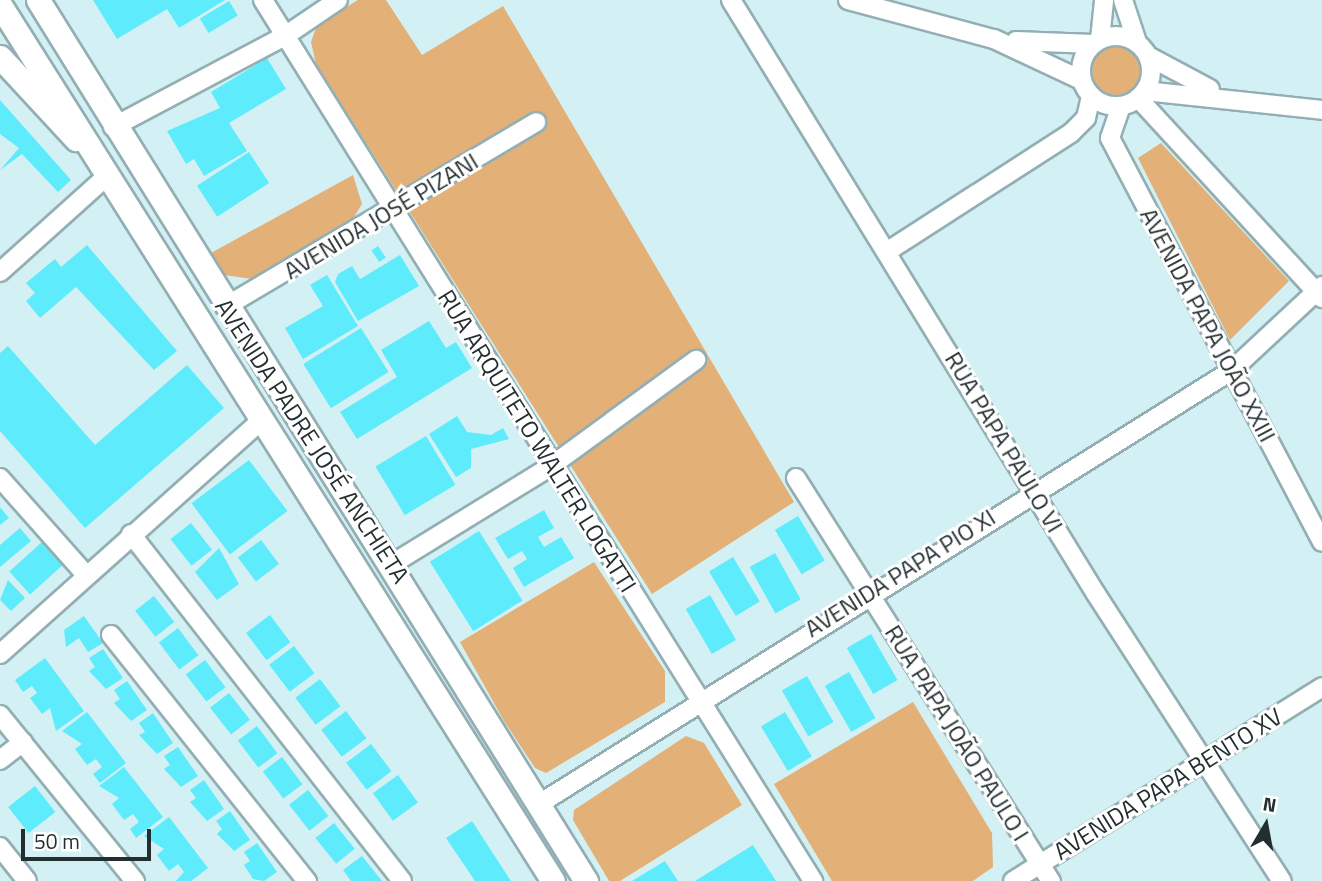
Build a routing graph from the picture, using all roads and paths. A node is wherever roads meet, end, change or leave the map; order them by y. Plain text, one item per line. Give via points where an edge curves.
1 (38, 0) edge
2 (262, 0) edge
3 (338, 0) edge
4 (731, 0) edge
5 (848, 0) edge
6 (1104, 0) edge
7 (1123, 0) edge
8 (0, 5) edge
9 (285, 36) junction
10 (994, 39) junction
11 (1097, 41) junction
12 (1142, 49) junction
13 (0, 57) edge
14 (1082, 80) junction
15 (1142, 94) junction
16 (1223, 95) junction
17 (1091, 96) junction
18 (1121, 106) junction
19 (1322, 110) edge
20 (536, 122) dead end
21 (113, 127) junction
22 (91, 152) junction
23 (107, 176) junction
24 (395, 211) junction
25 (888, 251) junction
26 (0, 272) edge
27 (1320, 292) edge
28 (225, 307) junction
29 (696, 360) dead end
30 (1231, 371) junction
31 (262, 420) junction
32 (551, 466) junction
33 (0, 478) edge
34 (796, 478) dead end
35 (1032, 490) junction
36 (131, 534) junction
37 (1322, 542) edge
38 (392, 564) junction
39 (86, 575) junction
40 (867, 593) junction
41 (111, 635) dead end
42 (0, 654) edge
43 (1322, 687) edge
44 (700, 701) junction
45 (0, 715) edge
46 (23, 742) junction
47 (1206, 760) junction
48 (0, 761) edge
49 (539, 804) junction
50 (0, 847) edge
51 (1040, 864) junction
52 (27, 881) edge
53 (135, 881) edge
54 (307, 881) edge
55 (402, 881) edge
56 (553, 881) edge
57 (586, 881) edge
58 (813, 881) edge
59 (1013, 881) edge
60 (1051, 881) edge
61 (1282, 881) edge

1 - 21 main road, AVENIDA PADRE JOSÉ ANCHIETA
2 - 9 street, RUA ARQUITETO WALTER LOGATTI
3 - 9 street
4 - 25 street, RUA PAPA PAULO VI
5 - 10 street
6 - 11 street
7 - 12 street
8 - 22 main road, AVENIDA PADRE JOSÉ ANCHIETA
9 - 21 street
9 - 24 street, RUA ARQUITETO WALTER LOGATTI
10 - 11 street
10 - 14 street
11 - 12 street via 1119,36
11 - 14 street via 1082,60
12 - 15 street
12 - 16 street
13 - 22 main road via 50,117
14 - 17 street
15 - 16 street
15 - 18 street
15 - 27 street
16 - 19 street
17 - 18 street
17 - 25 street via 1086,118 1072,133
18 - 30 street, AVENIDA PAPA JOÃO XXIII via 1110,138
20 - 24 street, AVENIDA JOSÉ PIZANI
21 - 28 main road, AVENIDA PADRE JOSÉ ANCHIETA
22 - 23 main road, AVENIDA PADRE JOSÉ ANCHIETA
23 - 26 street
23 - 31 main road, AVENIDA PADRE JOSÉ ANCHIETA
24 - 28 street, AVENIDA JOSÉ PIZANI
24 - 32 street, RUA ARQUITETO WALTER LOGATTI
25 - 35 street, RUA PAPA PAULO VI
27 - 30 street, AVENIDA PAPA PIO XI
28 - 38 main road, AVENIDA PADRE JOSÉ ANCHIETA
29 - 32 street
30 - 35 street, AVENIDA PAPA PIO XI
30 - 37 street, AVENIDA PAPA JOÃO XXIII
31 - 36 street
31 - 56 main road, AVENIDA PADRE JOSÉ ANCHIETA
32 - 38 street
32 - 44 street, RUA ARQUITETO WALTER LOGATTI
33 - 39 street
34 - 40 street, RUA PAPA JOÃO PAULO I
35 - 40 street, AVENIDA PAPA PIO XI
35 - 47 street, RUA PAPA PAULO VI
36 - 39 street
36 - 55 street
38 - 49 main road, AVENIDA PADRE JOSÉ ANCHIETA
39 - 42 street
40 - 44 street, AVENIDA PAPA PIO XI
40 - 51 street, RUA PAPA JOÃO PAULO I
41 - 54 street
43 - 47 street, AVENIDA PAPA BENTO XV
44 - 49 street, AVENIDA PAPA PIO XI
44 - 58 street, RUA ARQUITETO WALTER LOGATTI
45 - 46 street
46 - 48 street
46 - 53 street
47 - 51 street, AVENIDA PAPA BENTO XV
47 - 61 street, RUA PAPA PAULO VI
49 - 57 main road, AVENIDA PADRE JOSÉ ANCHIETA
50 - 52 street
51 - 59 street, AVENIDA PAPA BENTO XV
51 - 60 street, RUA PAPA JOÃO PAULO I

